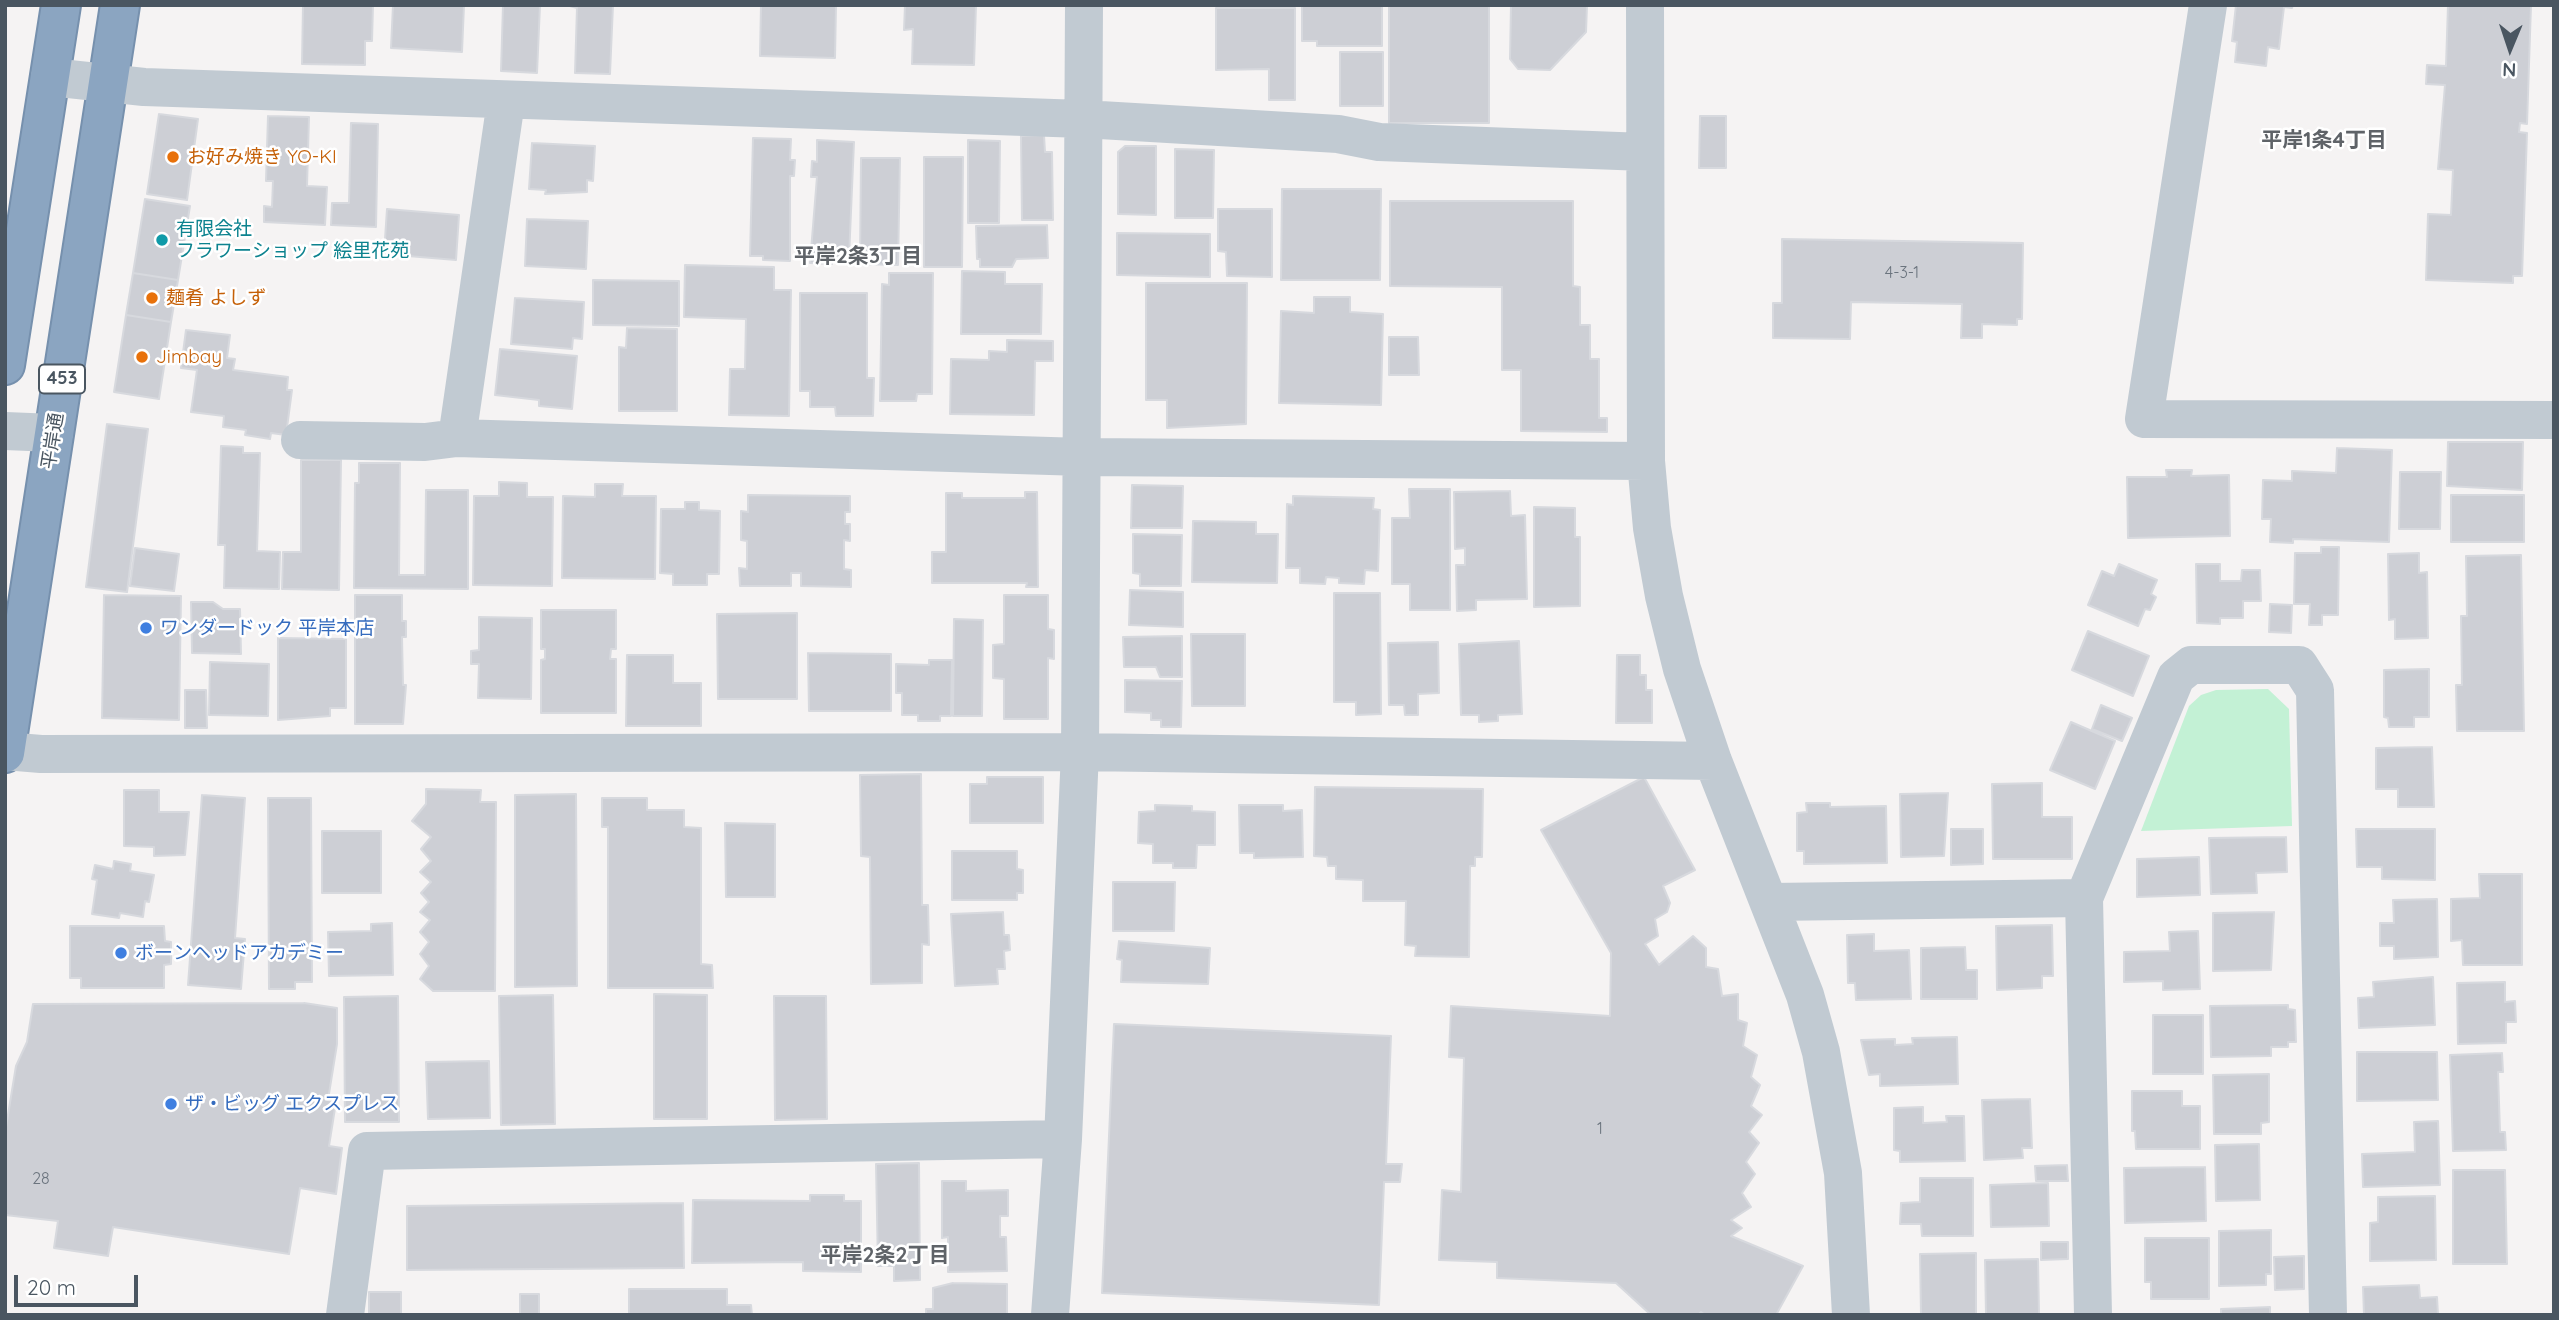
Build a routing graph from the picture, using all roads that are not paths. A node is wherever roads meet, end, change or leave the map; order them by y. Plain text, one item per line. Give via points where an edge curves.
1 (61, 5) edge
2 (120, 5) edge
3 (1084, 5) edge
4 (1645, 5) edge
5 (2208, 5) edge
6 (50, 77) junction
7 (108, 84) junction
8 (506, 101) junction
9 (1083, 119) junction
10 (1645, 152) junction
11 (5, 365) edge
12 (2554, 420) edge
13 (5, 431) edge
14 (54, 433) junction
15 (457, 438) junction
16 (300, 440) dead end
17 (1083, 457) junction
18 (1646, 461) junction
19 (5, 752) edge
20 (1080, 752) junction
21 (1713, 761) junction
22 (2084, 898) junction
23 (1770, 902) junction
24 (1063, 1139) junction
25 (345, 1315) edge
26 (1050, 1315) edge
27 (1851, 1315) edge
28 (2093, 1315) edge
29 (2328, 1315) edge

1 - 6 highway
2 - 7 highway, 平岸通 / 453
3 - 9 street
4 - 10 street
5 - 12 street via 2144,419
6 - 7 street
6 - 11 highway
7 - 8 street
7 - 14 highway, 平岸通 / 453
8 - 9 street
8 - 15 street
9 - 10 street via 1338,134 1379,142
9 - 17 street
10 - 18 street
13 - 14 street
14 - 19 highway, 平岸通 / 453
15 - 16 street via 425,442
15 - 17 street
17 - 18 street
17 - 20 street
18 - 21 street via 1664,596 1682,669
19 - 20 street
20 - 21 street
20 - 24 street
21 - 23 street
22 - 23 street
22 - 28 street
22 - 29 street via 2176,677 2191,665 2299,665 2315,690
23 - 27 street via 1805,995 1832,1097 1843,1173
24 - 25 street via 367,1151
24 - 26 street

